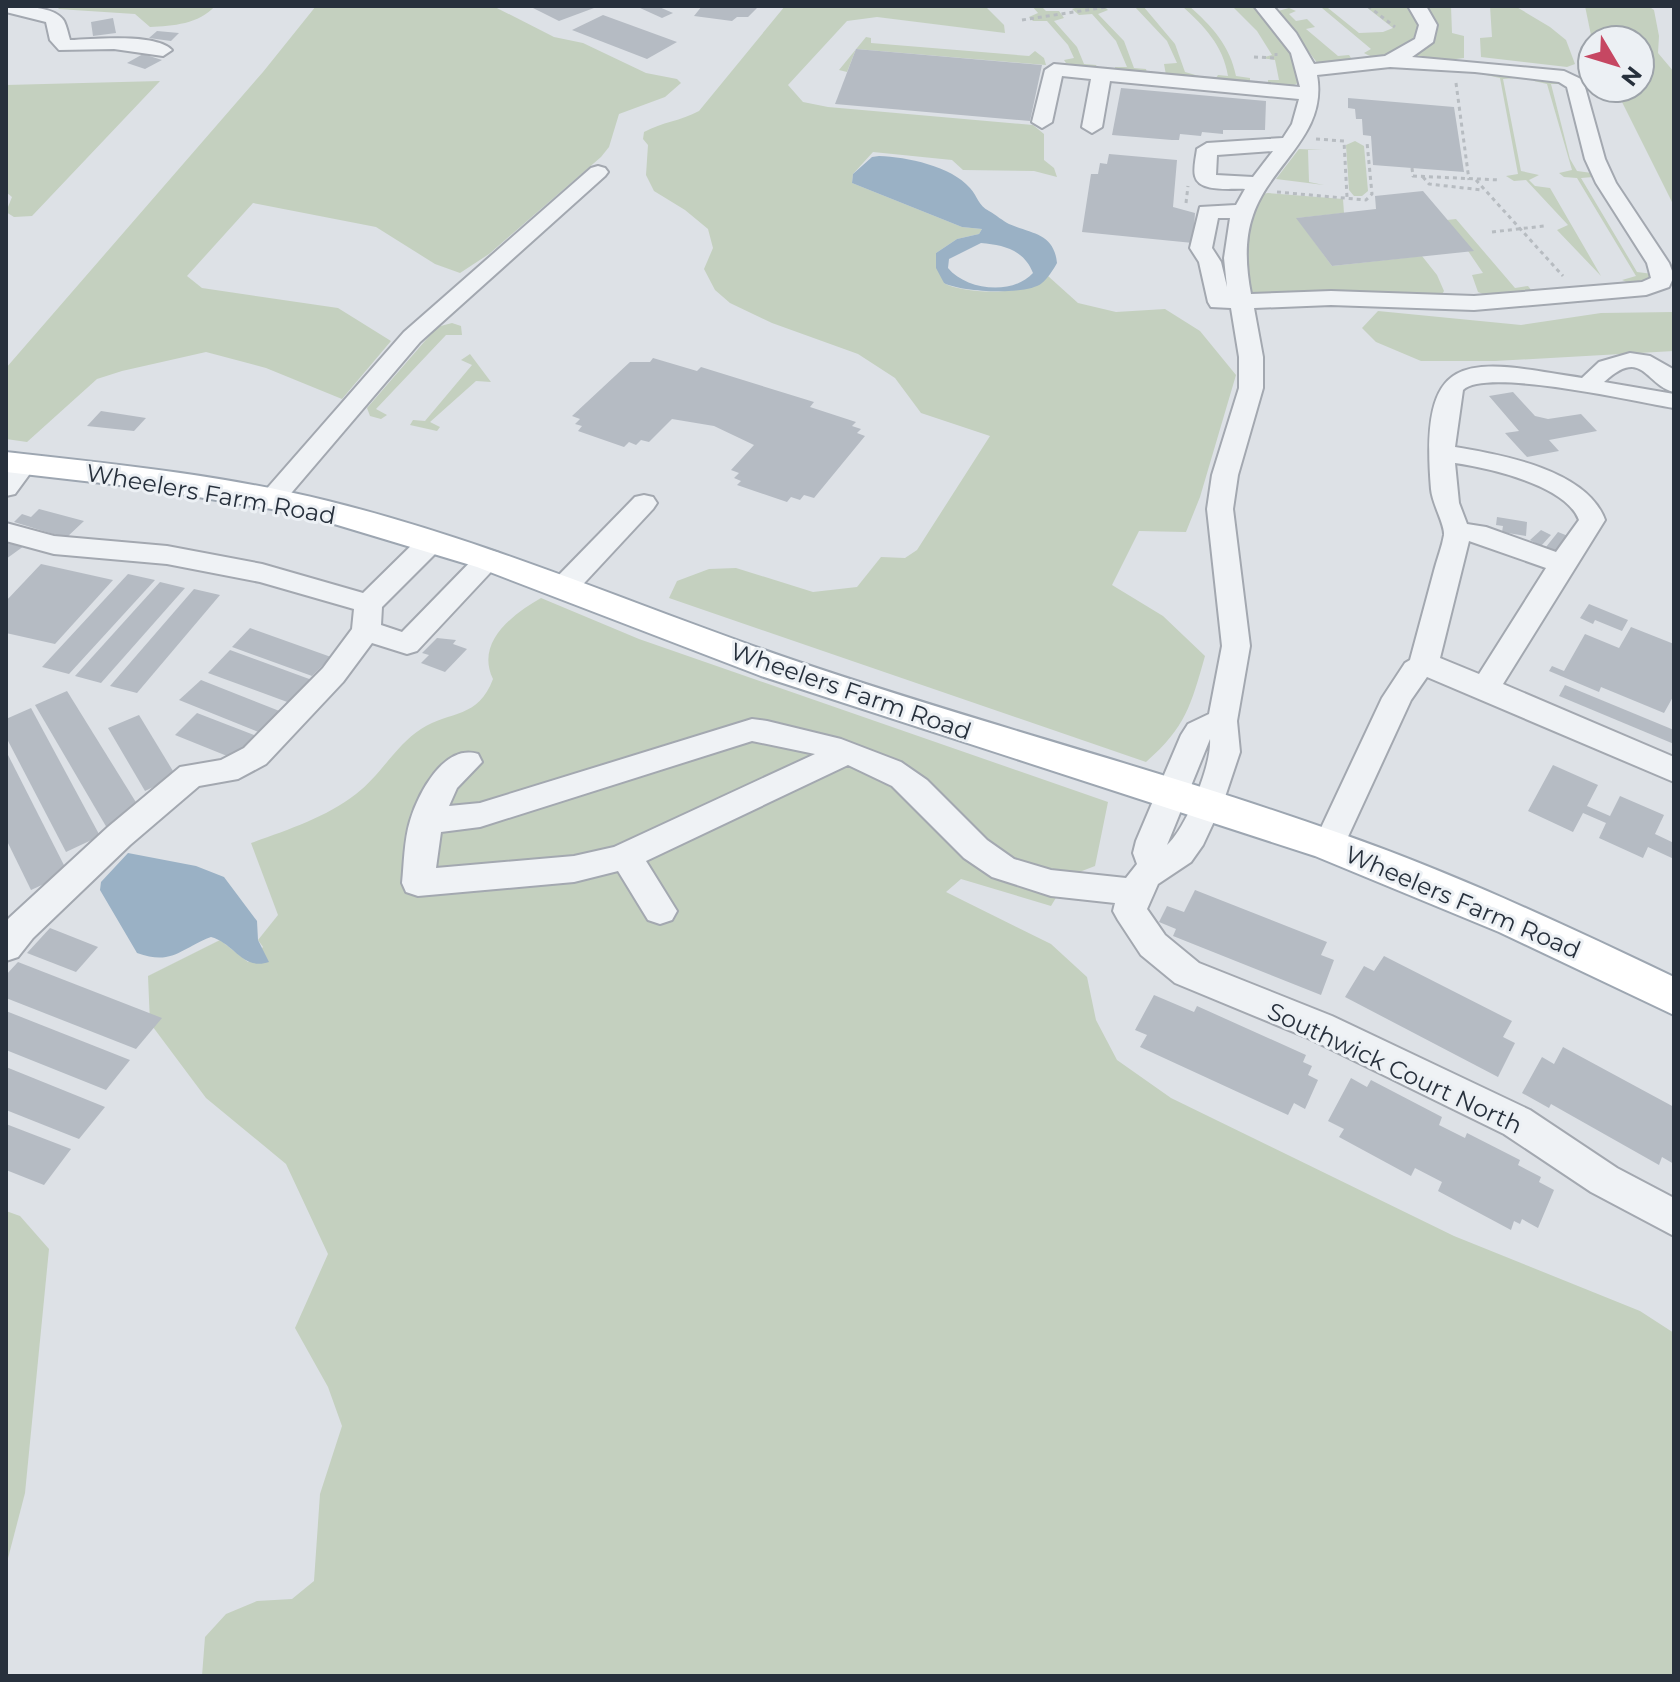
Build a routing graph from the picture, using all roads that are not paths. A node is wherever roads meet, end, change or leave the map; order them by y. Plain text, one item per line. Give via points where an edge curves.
1 (1417, 6) edge
2 (6, 7) edge
3 (1268, 7) edge
4 (163, 50) dead end
5 (1390, 61) junction
6 (1102, 74) junction
7 (1310, 82) junction
8 (1042, 122) dead end
9 (1092, 127) dead end
10 (1290, 144) junction
11 (598, 172) dead end
12 (1251, 196) junction
13 (1242, 303) junction
14 (1674, 385) edge
15 (1588, 387) junction
16 (1674, 401) edge
17 (1444, 453) junction
18 (12, 471) edge
19 (272, 499) junction
20 (644, 503) dead end
21 (6, 532) edge
22 (1458, 532) junction
23 (432, 541) junction
24 (489, 559) junction
25 (1562, 564) junction
26 (564, 587) junction
27 (367, 618) junction
28 (1423, 666) junction
29 (1485, 688) junction
30 (1221, 721) junction
31 (844, 754) junction
32 (467, 762) dead end
33 (1674, 770) edge
34 (1169, 796) junction
35 (1204, 807) junction
36 (426, 821) junction
37 (1329, 845) junction
38 (626, 856) junction
39 (1145, 879) junction
40 (660, 911) dead end
41 (6, 947) edge
42 (1674, 997) edge
43 (1674, 1218) edge

1 - 5 street via 1428,25 1424,42
2 - 4 street via 52,18 66,46 114,43
3 - 7 street via 1291,38
5 - 7 street
5 - 13 street via 1564,77 1576,84 1595,159 1658,263 1661,282 1646,288 1474,303 1331,298
6 - 7 street
6 - 8 street via 1054,70
6 - 9 street
7 - 10 street via 1302,124
10 - 12 street
10 - 12 street via 1207,149 1205,177
11 - 19 street via 412,337
12 - 13 street via 1235,240
12 - 13 street via 1208,212 1201,248 1210,262 1219,302
13 - 30 street via 1252,374 1222,491 1236,647
14 - 15 street via 1658,367 1635,360 1611,363
15 - 16 street
15 - 17 street via 1512,374 1460,380 1446,401
17 - 22 street via 1446,503
17 - 25 street via 1502,463 1586,503 1592,520
18 - 19 main road, Wheelers Farm Road via 137,477
19 - 23 main road, Wheelers Farm Road
20 - 26 street
21 - 27 street via 54,545 167,555 262,573
22 - 25 street via 1477,533
22 - 28 street
23 - 24 main road, Wheelers Farm Road
23 - 27 street
24 - 26 main road, Wheelers Farm Road
24 - 27 street via 407,644
25 - 29 street
26 - 34 main road, Wheelers Farm Road via 774,667
27 - 41 street via 333,675 255,756 227,771 191,775 119,836
28 - 29 street
28 - 37 street via 1397,698
29 - 33 street
30 - 34 street, Southwick Court North via 1199,732
30 - 35 street via 1226,751
31 - 36 street via 752,730 480,815
31 - 38 street
31 - 39 street via 902,777 971,846 1001,867 1031,879
32 - 36 street via 445,781
34 - 35 main road, Wheelers Farm Road
34 - 39 street, Southwick Court North
35 - 37 main road, Wheelers Farm Road
35 - 39 street via 1186,846
36 - 38 street via 418,883 574,869
37 - 42 main road, Wheelers Farm Road via 1514,920
38 - 40 street
39 - 43 street, Southwick Court North via 1130,904 1132,918 1153,945 1187,973 1320,1027 1517,1122 1604,1180

